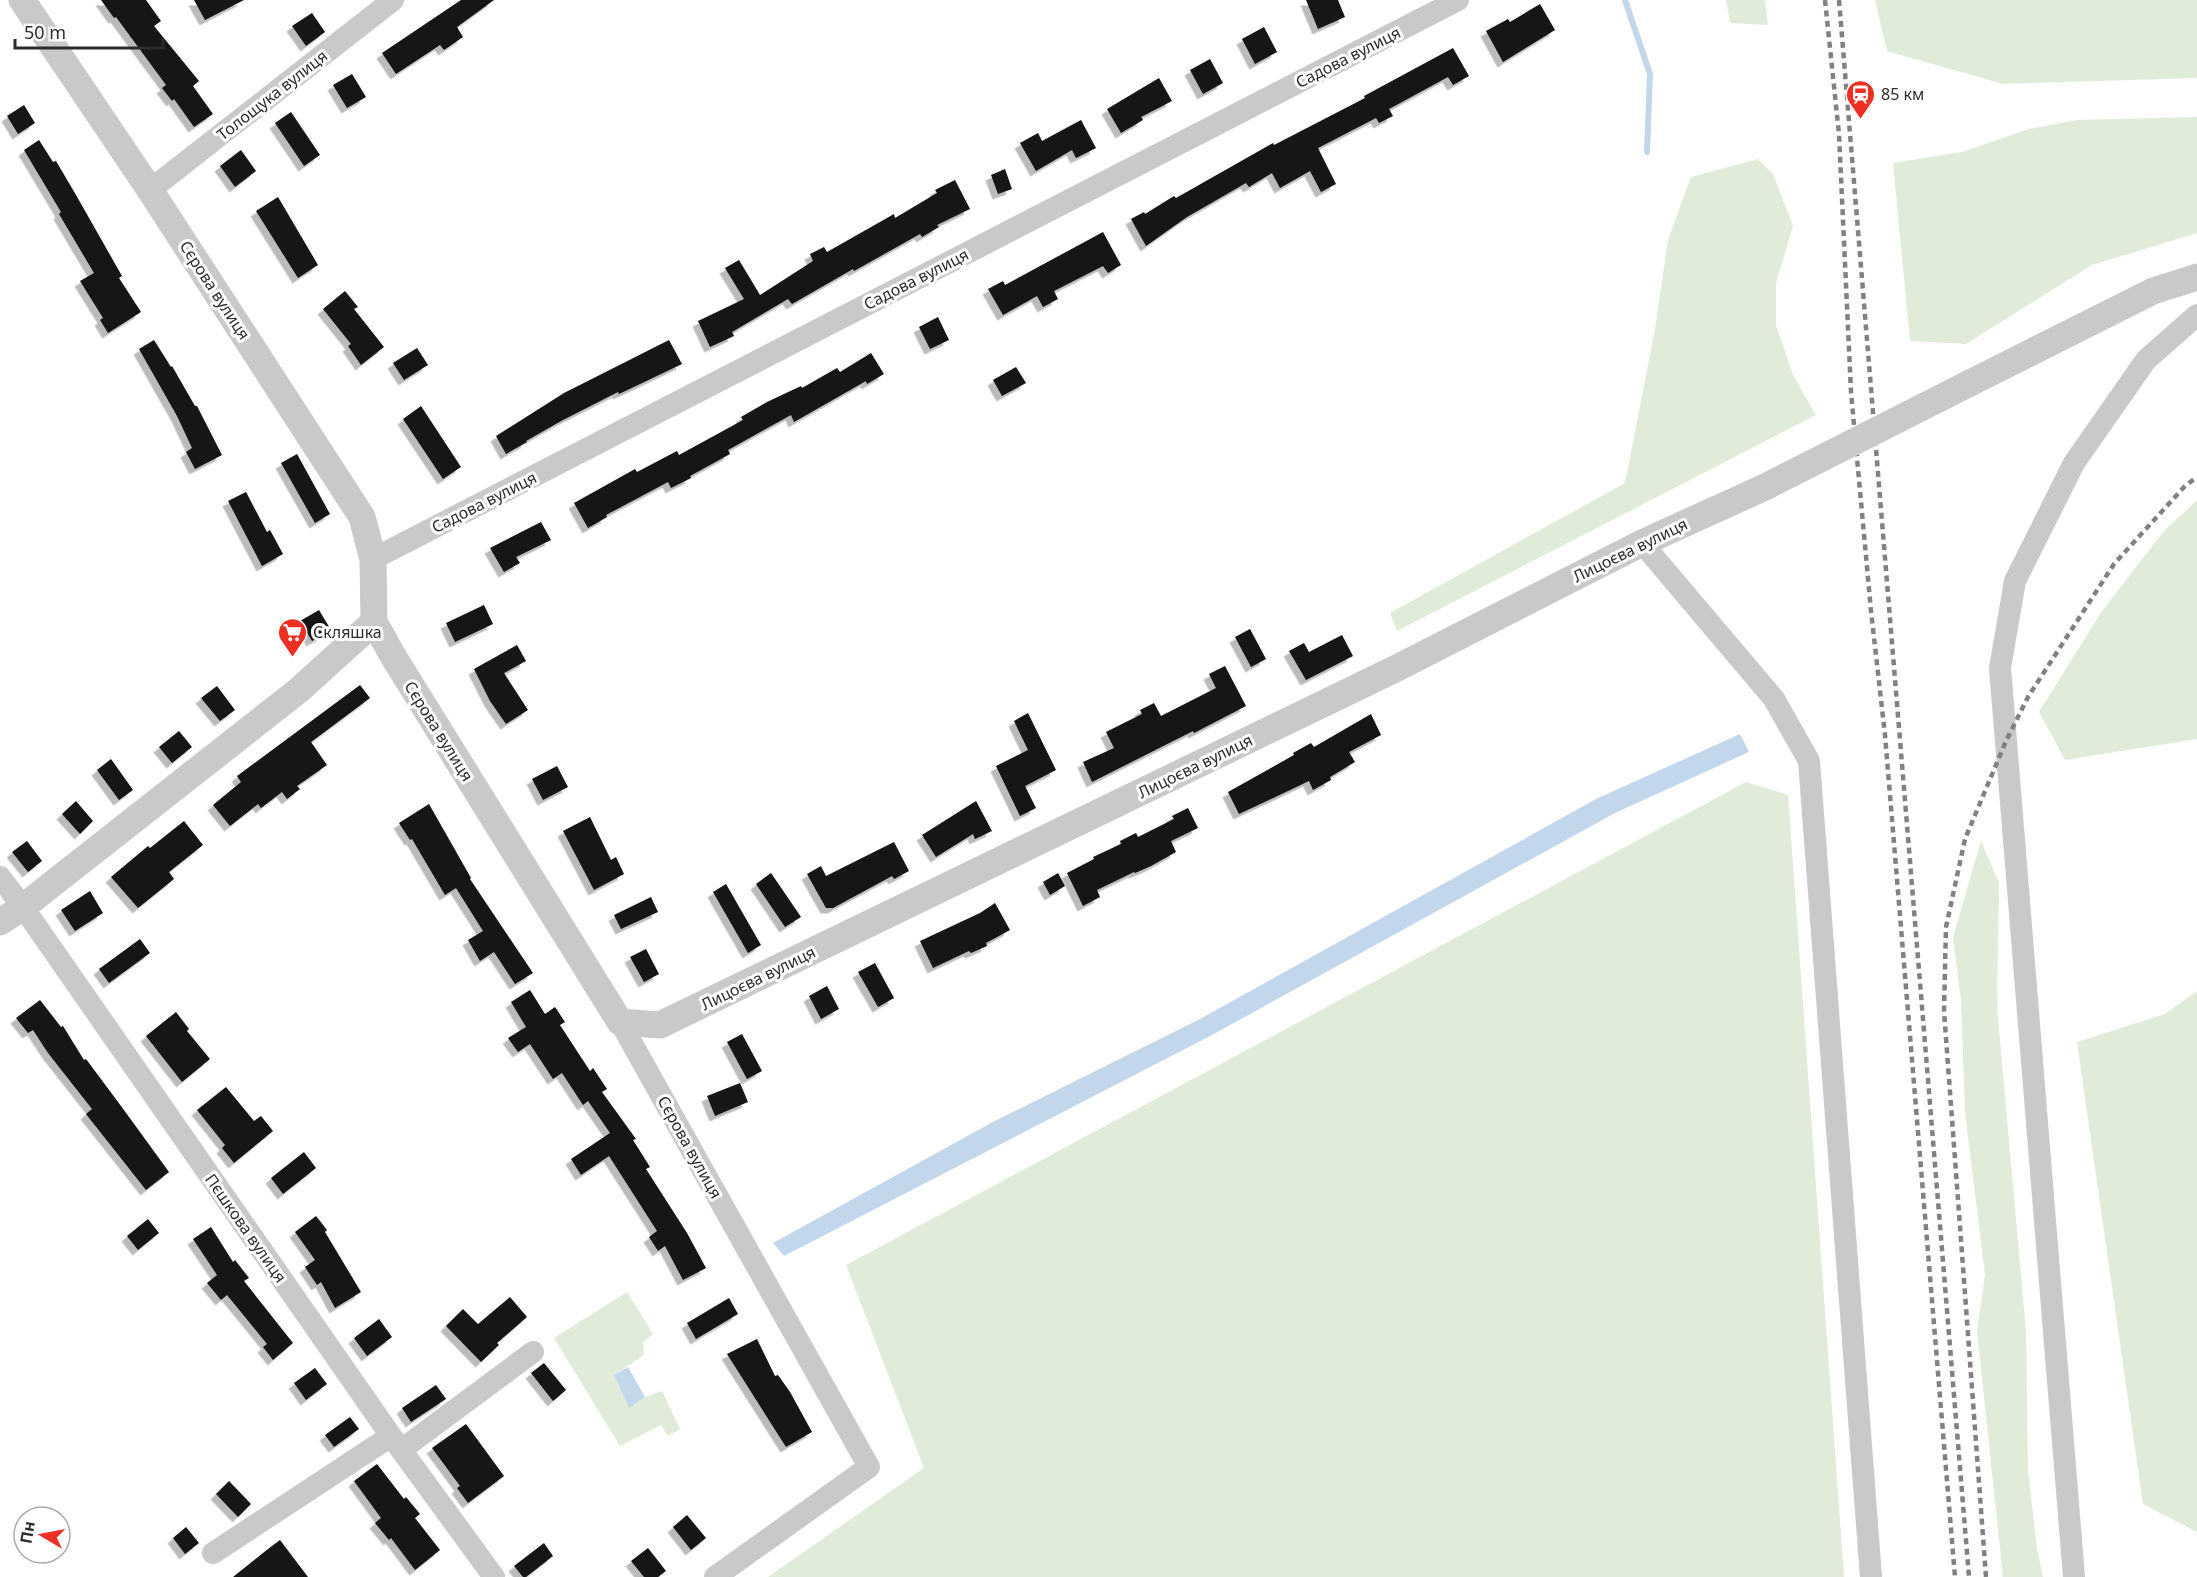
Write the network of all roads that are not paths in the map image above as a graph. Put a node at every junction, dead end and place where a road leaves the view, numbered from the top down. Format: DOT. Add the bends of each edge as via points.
graph roads {
  1 [pos="22,0"];
  2 [pos="393,0"];
  3 [pos="1458,0"];
  4 [pos="150,190"];
  5 [pos="2197,277"];
  6 [pos="2197,315"];
  7 [pos="1642,543"];
  8 [pos="373,559"];
  9 [pos="374,622"];
  10 [pos="0,877"];
  11 [pos="23,907"];
  12 [pos="0,922"];
  13 [pos="620,1022"];
  14 [pos="533,1352"];
  15 [pos="396,1443"];
  16 [pos="213,1553"];
  17 [pos="494,1577"];
  18 [pos="715,1577"];
  19 [pos="1871,1577"];
  20 [pos="2074,1577"];
  1 -- 4 [label="street, Сєрова вулиця"];
  2 -- 4 [label="street, Толощука вулиця"];
  3 -- 8 [label="street, Садова вулиця"];
  4 -- 8 [label="street, Сєрова вулиця" via="362,517"];
  5 -- 7 [label="street, Лицоєва вулиця, bridge" via="2153,291 1765,487"];
  6 -- 20 [label="street" via="2146,360 2074,463 2015,581 2000,668"];
  7 -- 13 [label="street, Лицоєва вулиця" via="1386,673 660,1025"];
  7 -- 19 [label="street" via="1774,699 1809,761"];
  8 -- 9 [label="street, Сєрова вулиця"];
  9 -- 11 [label="street" via="299,690"];
  9 -- 13 [label="street, Сєрова вулиця"];
  10 -- 11 [label="street, Пєшкова вулиця"];
  11 -- 12 [label="street"];
  11 -- 15 [label="street, Пєшкова вулиця"];
  13 -- 18 [label="street, Сєрова вулиця" via="869,1467"];
  14 -- 15 [label="street"];
  15 -- 16 [label="street"];
  15 -- 17 [label="street, Пєшкова вулиця"];
}
